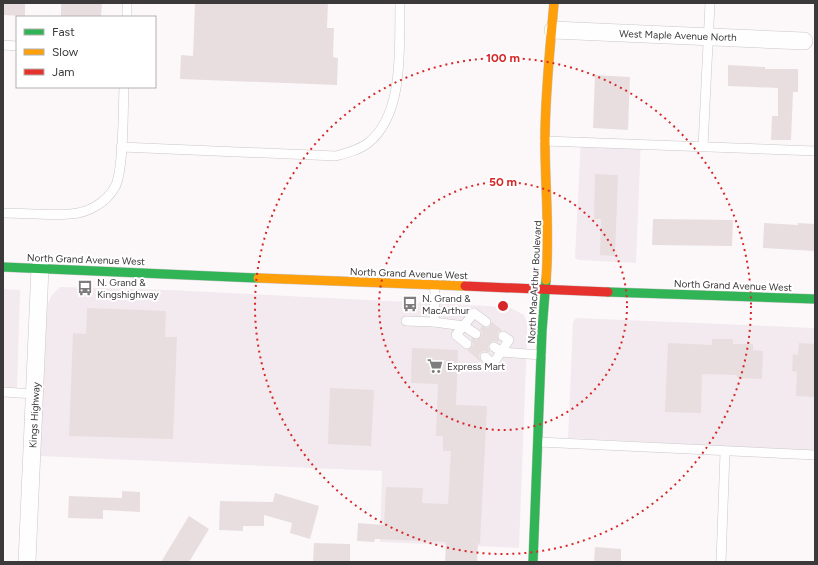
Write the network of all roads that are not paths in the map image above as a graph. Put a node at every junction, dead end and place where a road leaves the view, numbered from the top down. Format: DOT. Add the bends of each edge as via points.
graph roads {
  1 [pos="127,3"];
  2 [pos="400,3"];
  3 [pos="554,3"];
  4 [pos="710,3"];
  5 [pos="127,16"];
  6 [pos="553,30"];
  7 [pos="708,36"];
  8 [pos="804,41"];
  9 [pos="3,45"];
  10 [pos="16,46"];
  11 [pos="124,88"];
  12 [pos="545,141"];
  13 [pos="702,146"];
  14 [pos="121,147"];
  15 [pos="815,151"];
  16 [pos="3,212"];
  17 [pos="3,267"];
  18 [pos="40,268"];
  19 [pos="435,285"];
  20 [pos="545,289"];
  21 [pos="815,299"];
  22 [pos="406,321"];
  23 [pos="434,322"];
  24 [pos="486,322"];
  25 [pos="464,326"];
  26 [pos="476,334"];
  27 [pos="503,336"];
  28 [pos="467,344"];
  29 [pos="498,349"];
  30 [pos="541,356"];
  31 [pos="484,357"];
  32 [pos="3,392"];
  33 [pos="35,394"];
  34 [pos="538,442"];
  35 [pos="725,452"];
  36 [pos="815,455"];
  37 [pos="27,562"];
  38 [pos="533,562"];
  39 [pos="721,562"];
  1 -- 5 [label="lane"];
  2 -- 14 [label="lane" via="398,80 394,102 386,122 367,144 336,156"];
  3 -- 6 [label="main road, North MacArthur Boulevard"];
  4 -- 7 [label="lane"];
  6 -- 7 [label="street, West Maple Avenue North"];
  6 -- 12 [label="main road, North MacArthur Boulevard" via="546,95"];
  7 -- 8 [label="street, West Maple Avenue North"];
  7 -- 13 [label="lane"];
  9 -- 10 [label="lane"];
  11 -- 14 [label="lane"];
  12 -- 13 [label="lane"];
  12 -- 20 [label="main road, North MacArthur Boulevard" via="548,256"];
  13 -- 15 [label="lane"];
  14 -- 16 [label="lane" via="116,186 98,206 71,214"];
  17 -- 18 [label="main road, North Grand Avenue West"];
  18 -- 19 [label="main road, North Grand Avenue West"];
  18 -- 33 [label="street, Kings Highway"];
  19 -- 20 [label="main road, North Grand Avenue West"];
  19 -- 23 [label="lane"];
  20 -- 21 [label="main road, North Grand Avenue West"];
  20 -- 30 [label="main road, North MacArthur Boulevard"];
  22 -- 23 [label="lane"];
  23 -- 25 [label="lane"];
  24 -- 25 [label="lane" via="474,313"];
  25 -- 26 [label="lane"];
  25 -- 28 [label="lane" via="456,335"];
  27 -- 29 [label="lane" via="509,340"];
  29 -- 30 [label="lane"];
  29 -- 31 [label="lane" via="494,364"];
  30 -- 34 [label="main road, North MacArthur Boulevard"];
  32 -- 33 [label="lane"];
  33 -- 37 [label="street, Kings Highway"];
  34 -- 35 [label="lane"];
  34 -- 38 [label="main road, North MacArthur Boulevard"];
  35 -- 36 [label="lane"];
  35 -- 39 [label="lane"];
}
